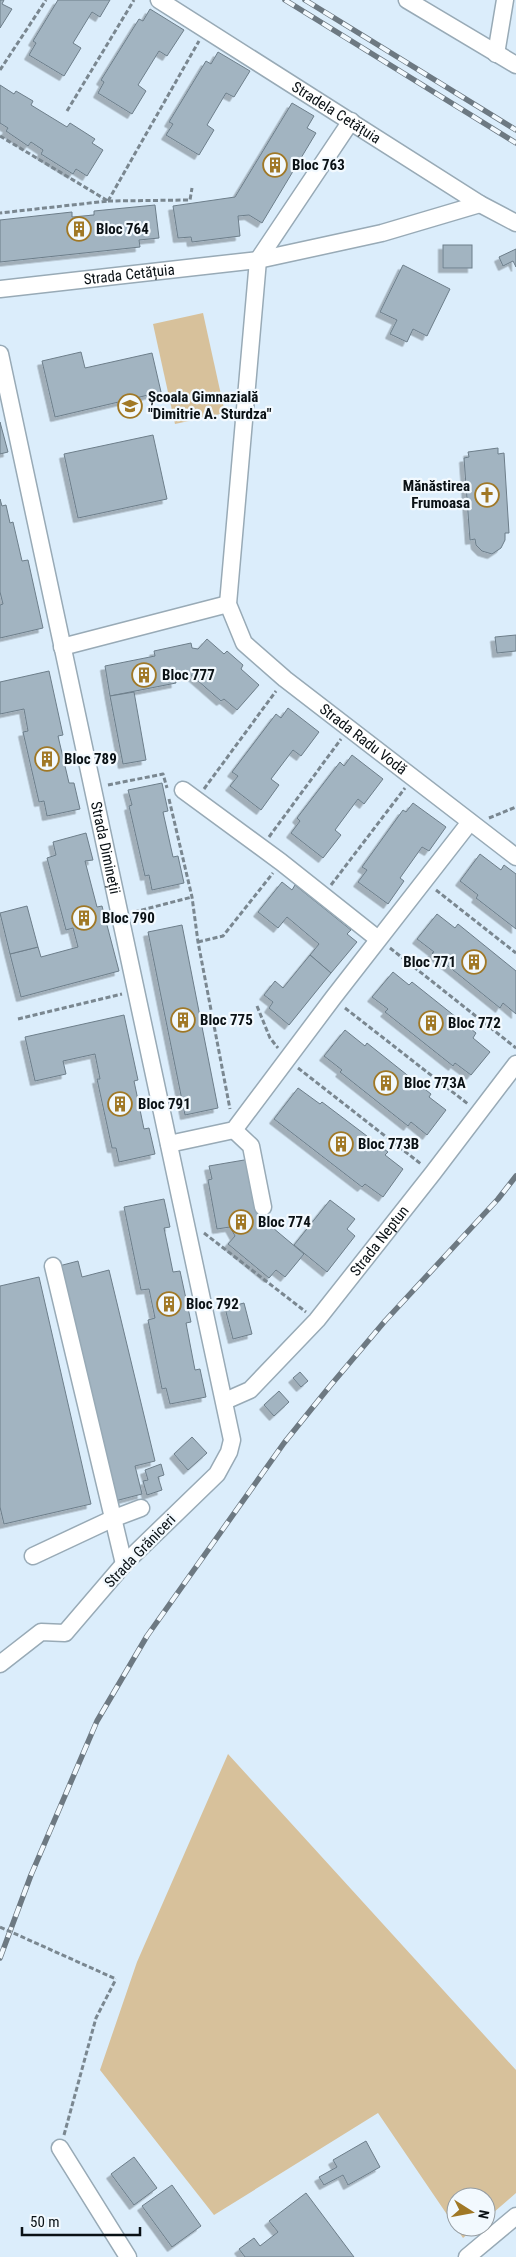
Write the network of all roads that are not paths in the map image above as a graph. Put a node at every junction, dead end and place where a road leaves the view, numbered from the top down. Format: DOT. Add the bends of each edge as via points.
graph roads {
  1 [pos="159,0"];
  2 [pos="407,0"];
  3 [pos="505,0"];
  4 [pos="496,54"];
  5 [pos="516,66"];
  6 [pos="351,121"];
  7 [pos="480,204"];
  8 [pos="516,223"];
  9 [pos="258,260"];
  10 [pos="0,289"];
  11 [pos="0,354"];
  12 [pos="228,604"];
  13 [pos="62,647"];
  14 [pos="190,794"];
  15 [pos="470,822"];
  16 [pos="516,857"];
  17 [pos="378,939"];
  18 [pos="516,1064"];
  19 [pos="234,1130"];
  20 [pos="169,1144"];
  21 [pos="263,1207"];
  22 [pos="53,1266"];
  23 [pos="225,1401"];
  24 [pos="141,1508"];
  25 [pos="112,1519"];
  26 [pos="33,1556"];
  27 [pos="124,1564"];
  28 [pos="0,1664"];
  29 [pos="60,2148"];
  30 [pos="516,2216"];
  31 [pos="128,2257"];
  32 [pos="467,2257"];
  1 -- 6 [label="street, Stradela Cetățuia"];
  2 -- 4 [label="street"];
  3 -- 4 [label="street"];
  4 -- 5 [label="street"];
  6 -- 7 [label="street, Stradela Cetățuia"];
  6 -- 9 [label="street"];
  7 -- 8 [label="street, Stradela Cetățuia"];
  7 -- 9 [label="street, Strada Cetățuia" via="382,233"];
  9 -- 10 [label="street, Strada Cetățuia"];
  9 -- 12 [label="street, Strada Radu Vodă"];
  11 -- 13 [label="street, Strada Dimineții"];
  12 -- 13 [label="street"];
  12 -- 15 [label="street, Strada Radu Vodă" via="244,643"];
  13 -- 20 [label="street, Strada Dimineții"];
  14 -- 17 [label="street"];
  15 -- 16 [label="street, Strada Radu Vodă"];
  15 -- 17 [label="street"];
  17 -- 19 [label="street"];
  18 -- 23 [label="street, Strada Neptun" via="317,1320 250,1390"];
  19 -- 20 [label="street"];
  19 -- 21 [label="street" via="251,1146"];
  20 -- 23 [label="street, Strada Dimineții"];
  22 -- 25 [label="street"];
  23 -- 27 [label="street, Strada Grăniceri" via="232,1440 217,1474"];
  24 -- 25 [label="street"];
  25 -- 26 [label="street"];
  25 -- 27 [label="street"];
  27 -- 28 [label="street, Strada Grăniceri" via="65,1632 41,1632"];
  29 -- 31 [label="street"];
  30 -- 32 [label="street"];
}
